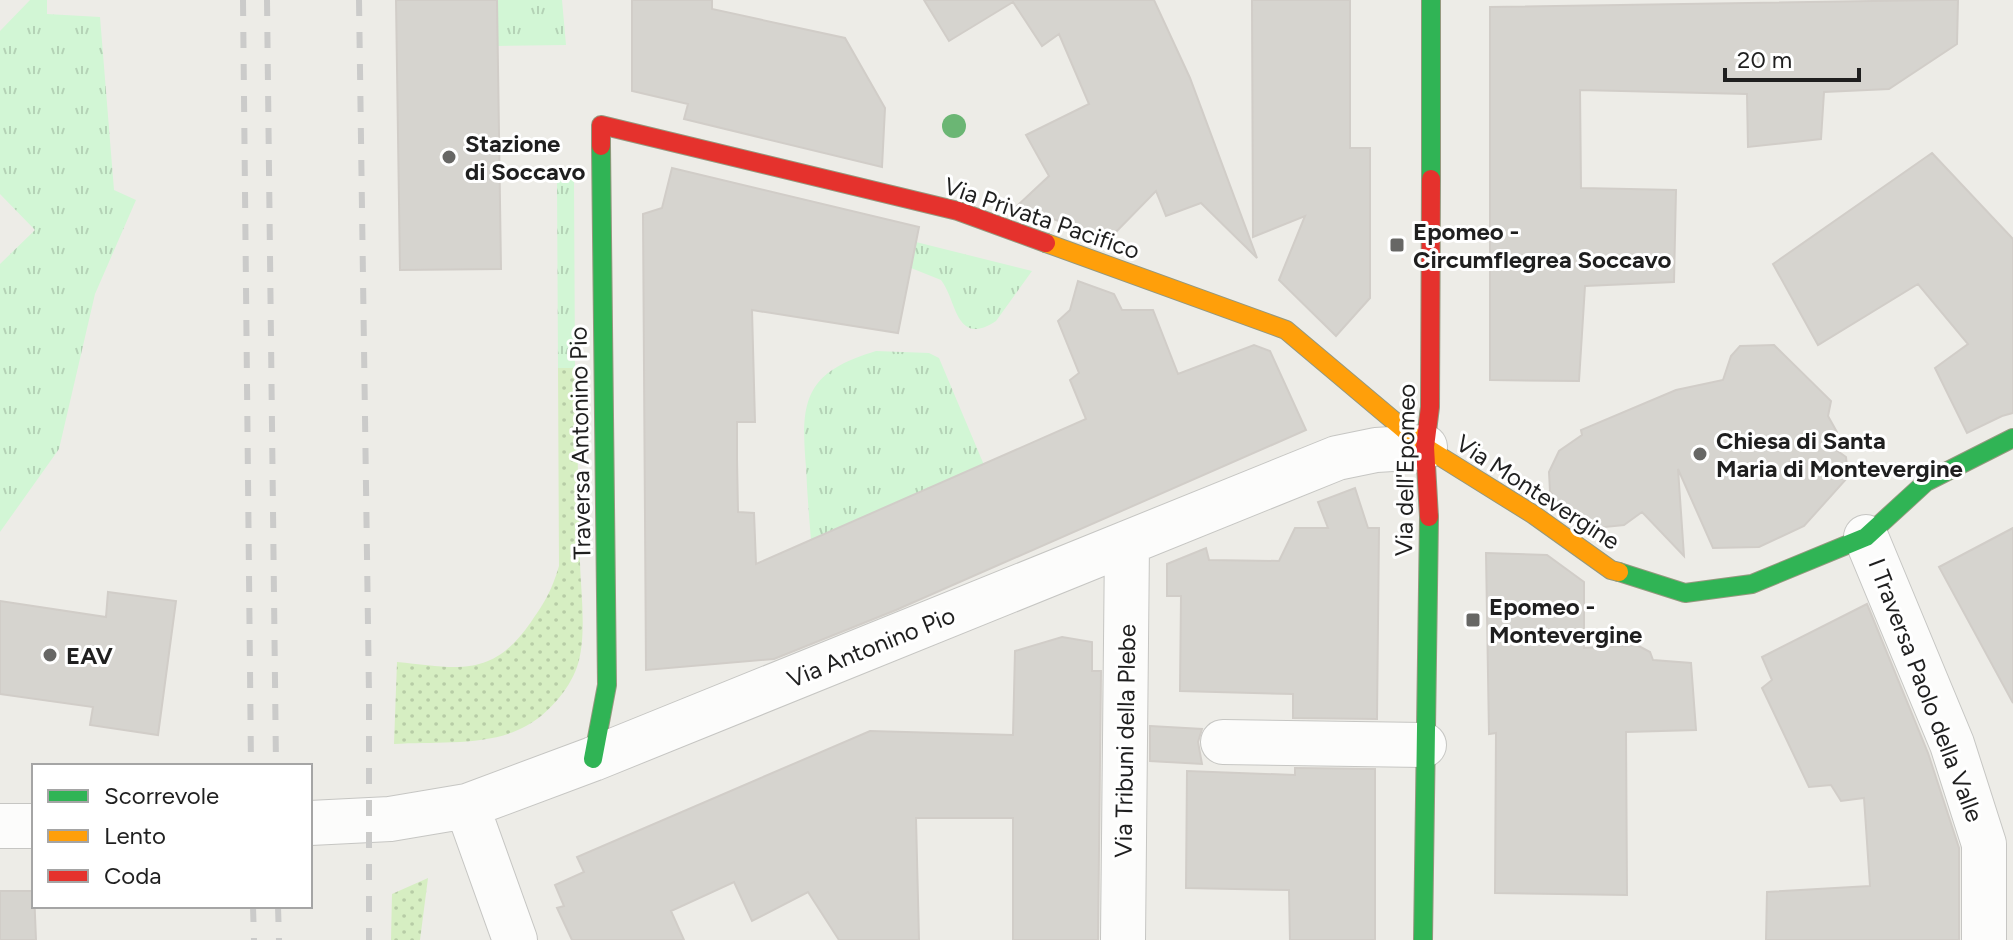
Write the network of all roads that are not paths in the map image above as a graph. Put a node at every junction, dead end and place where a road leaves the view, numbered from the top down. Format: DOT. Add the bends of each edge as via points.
graph roads {
  1 [pos="1431,0"];
  2 [pos="601,125"];
  3 [pos="2013,438"];
  4 [pos="1425,447"];
  5 [pos="1866,537"];
  6 [pos="1127,543"];
  7 [pos="1223,742"];
  8 [pos="1424,745"];
  9 [pos="593,759"];
  10 [pos="467,806"];
  11 [pos="312,823"];
  12 [pos="0,826"];
  13 [pos="32,826"];
  14 [pos="515,940"];
  15 [pos="1123,940"];
  16 [pos="1423,940"];
  17 [pos="1984,940"];
  1 -- 4 [label="street, Via dell'Epomeo" via="1430,407"];
  2 -- 4 [label="street, Via Privata Pacifico" via="958,211 1286,330"];
  2 -- 9 [label="street, Traversa Antonino Pio" via="607,685"];
  3 -- 5 [label="street, Via Montevergine" via="1926,482"];
  4 -- 5 [label="street, Via Montevergine" via="1611,570 1685,593 1752,584"];
  4 -- 6 [label="street, Via Antonino Pio" via="1337,458"];
  4 -- 8 [label="street, Via dell'Epomeo" via="1429,486"];
  5 -- 17 [label="street, I Traversa Paolo della Valle" via="1952,744 1984,844"];
  6 -- 9 [label="street, Via Antonino Pio"];
  6 -- 15 [label="street, Via Tribuni della Plebe"];
  7 -- 8 [label="street"];
  8 -- 16 [label="street, Via dell'Epomeo"];
  9 -- 10 [label="street, Via Antonino Pio"];
  10 -- 11 [label="street, Via Antonino Pio" via="390,819"];
  10 -- 14 [label="street"];
  12 -- 13 [label="street"];
}
